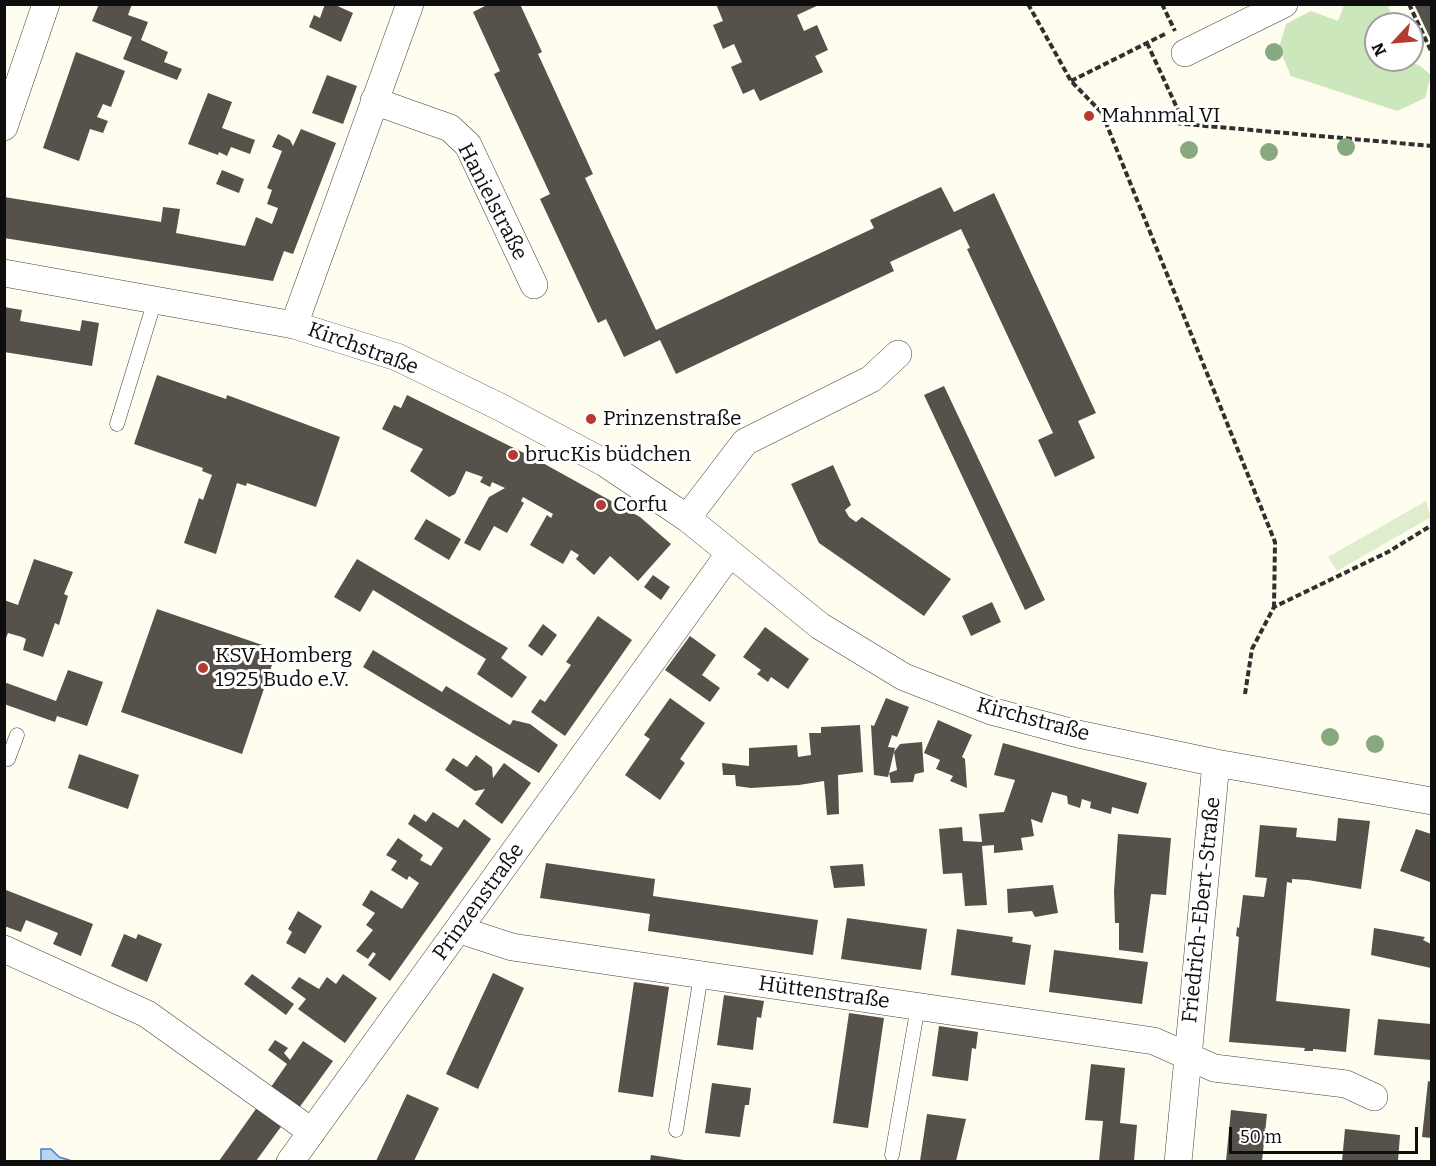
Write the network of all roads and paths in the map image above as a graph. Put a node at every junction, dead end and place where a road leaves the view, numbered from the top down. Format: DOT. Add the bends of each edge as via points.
graph roads {
  1 [pos="46,4"];
  2 [pos="410,4"];
  3 [pos="1028,4"];
  4 [pos="1284,4"];
  5 [pos="1409,4"];
  6 [pos="1180,41"];
  7 [pos="1147,43"];
  8 [pos="1431,53"];
  9 [pos="1071,81"];
  10 [pos="374,100"];
  11 [pos="1102,113"];
  12 [pos="1184,124"];
  13 [pos="4,127"];
  14 [pos="1431,146"];
  15 [pos="4,273"];
  16 [pos="534,285"];
  17 [pos="155,300"];
  18 [pos="294,325"];
  19 [pos="898,354"];
  20 [pos="117,424"];
  21 [pos="687,518"];
  22 [pos="1431,525"];
  23 [pos="730,553"];
  24 [pos="1274,607"];
  25 [pos="1245,694"];
  26 [pos="17,735"];
  27 [pos="4,758"];
  28 [pos="1216,763"];
  29 [pos="1431,801"];
  30 [pos="460,930"];
  31 [pos="4,949"];
  32 [pos="701,975"];
  33 [pos="918,1006"];
  34 [pos="1188,1057"];
  35 [pos="1374,1097"];
  36 [pos="676,1130"];
  37 [pos="312,1132"];
  38 [pos="892,1155"];
  39 [pos="290,1161"];
  40 [pos="1178,1161"];
  1 -- 13 [label="street"];
  2 -- 10 [label="street"];
  3 -- 9 [label="path"];
  4 -- 6 [label="street"];
  5 -- 8 [label="path"];
  6 -- 7 [label="path"];
  7 -- 9 [label="path"];
  7 -- 12 [label="path"];
  9 -- 11 [label="path"];
  10 -- 16 [label="street, Hanielstraße" via="450,128 468,145"];
  10 -- 18 [label="street"];
  11 -- 12 [label="path"];
  11 -- 24 [label="path" via="1275,542"];
  12 -- 14 [label="path"];
  15 -- 17 [label="street, Kirchstraße"];
  17 -- 18 [label="street, Kirchstraße"];
  17 -- 20 [label="lane"];
  18 -- 21 [label="street, Kirchstraße" via="397,357 500,407 605,464"];
  19 -- 21 [label="street" via="871,379 745,442"];
  21 -- 23 [label="street, Kirchstraße"];
  22 -- 24 [label="path" via="1388,552"];
  23 -- 28 [label="street, Kirchstraße" via="820,626 904,677 990,711"];
  23 -- 30 [label="street, Prinzenstraße"];
  24 -- 25 [label="path" via="1252,649"];
  26 -- 27 [label="lane" via="8,759"];
  28 -- 29 [label="street, Kirchstraße"];
  28 -- 34 [label="street, Friedrich-Ebert-Straße"];
  30 -- 32 [label="street, Hüttenstraße" via="512,947"];
  30 -- 37 [label="street, Prinzenstraße"];
  31 -- 37 [label="street" via="147,1014"];
  32 -- 33 [label="street, Hüttenstraße"];
  32 -- 36 [label="lane"];
  33 -- 34 [label="street, Hüttenstraße" via="1154,1041"];
  33 -- 38 [label="lane"];
  34 -- 35 [label="street" via="1214,1068 1346,1084"];
  34 -- 40 [label="street, Friedrich-Ebert-Straße"];
  37 -- 39 [label="street, Prinzenstraße"];
}
